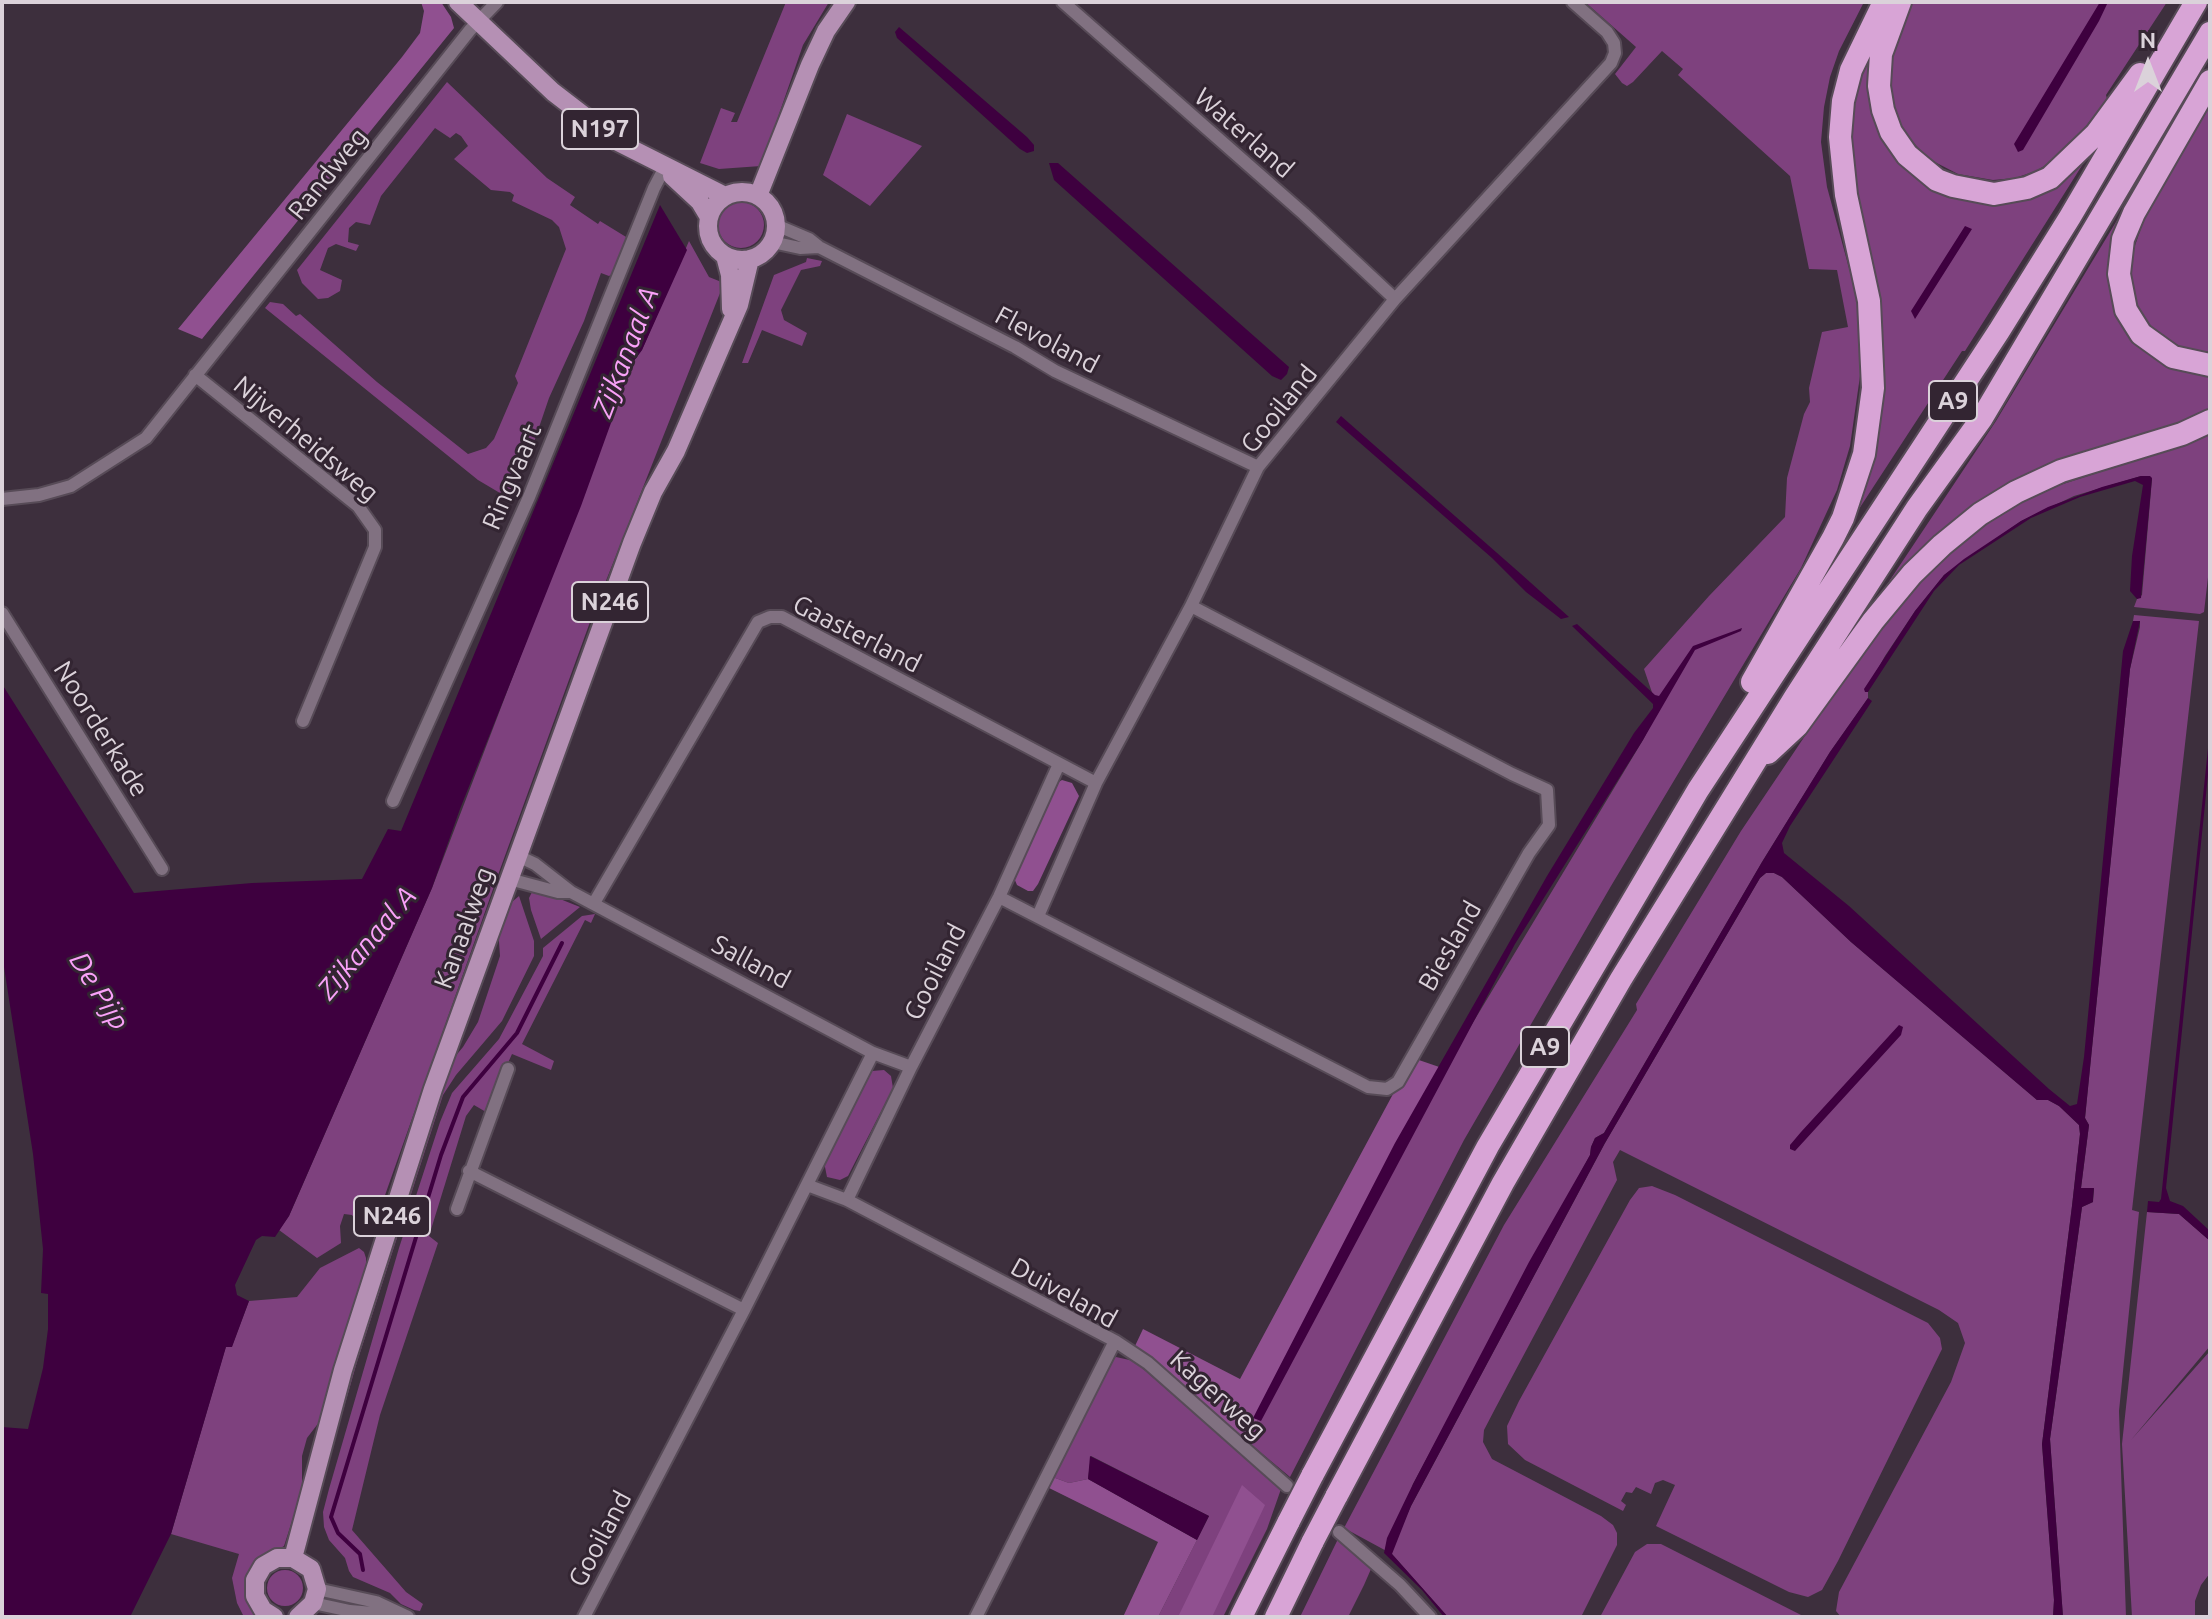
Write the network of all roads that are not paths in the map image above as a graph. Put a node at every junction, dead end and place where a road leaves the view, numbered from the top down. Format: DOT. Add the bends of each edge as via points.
graph roads {
  1 [pos="458,2"];
  2 [pos="497,2"];
  3 [pos="846,2"];
  4 [pos="1063,2"];
  5 [pos="1573,2"];
  6 [pos="1884,2"];
  7 [pos="1900,2"];
  8 [pos="2196,3"];
  9 [pos="477,22"];
  10 [pos="2210,33"];
  11 [pos="2210,81"];
  12 [pos="665,167"];
  13 [pos="725,196"];
  14 [pos="758,196"];
  15 [pos="709,217"];
  16 [pos="774,233"];
  17 [pos="725,256"];
  18 [pos="750,259"];
  19 [pos="1395,299"];
  20 [pos="727,332"];
  21 [pos="2210,365"];
  22 [pos="195,375"];
  23 [pos="2210,421"];
  24 [pos="1258,467"];
  25 [pos="2,499"];
  26 [pos="1191,606"];
  27 [pos="2,613"];
  28 [pos="303,721"];
  29 [pos="1059,764"];
  30 [pos="1746,773"];
  31 [pos="1096,783"];
  32 [pos="1698,790"];
  33 [pos="393,801"];
  34 [pos="518,856"];
  35 [pos="162,869"];
  36 [pos="509,879"];
  37 [pos="571,892"];
  38 [pos="999,897"];
  39 [pos="594,903"];
  40 [pos="1038,916"];
  41 [pos="873,1053"];
  42 [pos="911,1067"];
  43 [pos="508,1069"];
  44 [pos="469,1171"];
  45 [pos="807,1185"];
  46 [pos="847,1200"];
  47 [pos="457,1209"];
  48 [pos="744,1310"];
  49 [pos="1115,1341"];
  50 [pos="1287,1486"];
  51 [pos="1339,1532"];
  52 [pos="293,1558"];
  53 [pos="315,1596"];
  54 [pos="336,1613"];
  55 [pos="405,1616"];
  56 [pos="274,1617"];
  57 [pos="298,1617"];
  58 [pos="584,1617"];
  59 [pos="976,1617"];
  60 [pos="1241,1617"];
  61 [pos="1276,1617"];
  62 [pos="1430,1617"];
  1 -- 9 [label="main road, N197"];
  2 -- 9 [label="street, Randweg"];
  3 -- 14 [label="main road" via="810,65"];
  4 -- 19 [label="street, Waterland"];
  5 -- 19 [label="street, Gooiland" via="1614,43 1611,63"];
  6 -- 32 [label="highway, A9" via="1851,70 1840,137 1846,195 1869,301 1873,388 1864,454 1843,518 1725,724"];
  7 -- 8 [label="highway, A9" via="1879,70 1891,132 1907,155 1937,180 1994,194 2050,178 2083,148"];
  8 -- 32 [label="highway, A9" via="1999,331"];
  9 -- 12 [label="main road, N197" via="583,116"];
  9 -- 22 [label="street, Randweg"];
  10 -- 30 [label="highway, A9" via="1982,418 1917,508"];
  11 -- 21 [label="highway" via="2134,213 2123,239 2119,274 2126,310 2141,334 2173,357"];
  12 -- 13 [label="main road, N197"];
  12 -- 15 [label="main road, N197"];
  12 -- 33 [label="street, Ringvaart" via="529,497"];
  13 -- 14 [label="main road"];
  13 -- 15 [label="main road"];
  14 -- 16 [label="main road" via="771,208"];
  15 -- 17 [label="main road, N246" via="709,235"];
  16 -- 18 [label="main road" via="763,253"];
  16 -- 24 [label="street, Flevoland" via="800,248 819,247 1055,371"];
  17 -- 18 [label="main road"];
  17 -- 20 [label="main road, Kanaalweg / N246" via="732,288"];
  18 -- 20 [label="main road, Kanaalweg / N246"];
  19 -- 24 [label="street, Gooiland"];
  20 -- 34 [label="main road, Kanaalweg / N246" via="632,543"];
  22 -- 25 [label="street" via="146,438 109,462 71,486"];
  22 -- 28 [label="street, Nijverheidsweg" via="358,506 375,530 375,547"];
  23 -- 30 [label="highway, A9" via="2061,471 1980,514 1912,574 1797,726"];
  24 -- 26 [label="street, Gooiland"];
  26 -- 31 [label="street, Gooiland"];
  26 -- 40 [label="street, Biesland" via="1547,790 1549,825 1398,1082 1387,1089 1368,1087"];
  27 -- 35 [label="street, Noorderkade"];
  29 -- 31 [label="street, Gaasterland"];
  29 -- 38 [label="street, Gooiland"];
  29 -- 39 [label="street, Gaasterland" via="782,617 770,617 758,622"];
  30 -- 61 [label="highway, A9, bridge" via="1503,1183"];
  31 -- 40 [label="street, Gooiland"];
  32 -- 60 [label="highway, A9, bridge" via="1488,1146"];
  34 -- 36 [label="main road, Kanaalweg / N246"];
  34 -- 37 [label="street, Salland"];
  36 -- 37 [label="street, Salland"];
  36 -- 52 [label="main road, Kanaalweg / N246" via="433,1089 343,1370"];
  37 -- 39 [label="street, Salland"];
  38 -- 40 [label="street, Biesland"];
  38 -- 42 [label="street, Gooiland"];
  39 -- 41 [label="street, Salland"];
  41 -- 42 [label="street, Salland"];
  41 -- 45 [label="street, Gooiland"];
  42 -- 46 [label="street, Gooiland"];
  43 -- 44 [label="street"];
  44 -- 47 [label="street"];
  44 -- 48 [label="street"];
  45 -- 46 [label="street, Duiveland"];
  45 -- 48 [label="street, Gooiland"];
  46 -- 49 [label="street, Duiveland"];
  48 -- 58 [label="street, Gooiland"];
  49 -- 50 [label="street, Kagerweg" via="1148,1363"];
  49 -- 59 [label="street, Duiveland"];
  51 -- 62 [label="street"];
  52 -- 53 [label="main road" via="311,1569"];
  52 -- 56 [label="main road" via="277,1558 263,1566 255,1580 255,1596"];
  53 -- 54 [label="street"];
  53 -- 55 [label="street" via="376,1602"];
  53 -- 57 [label="main road"];
  54 -- 55 [label="street"];
}
